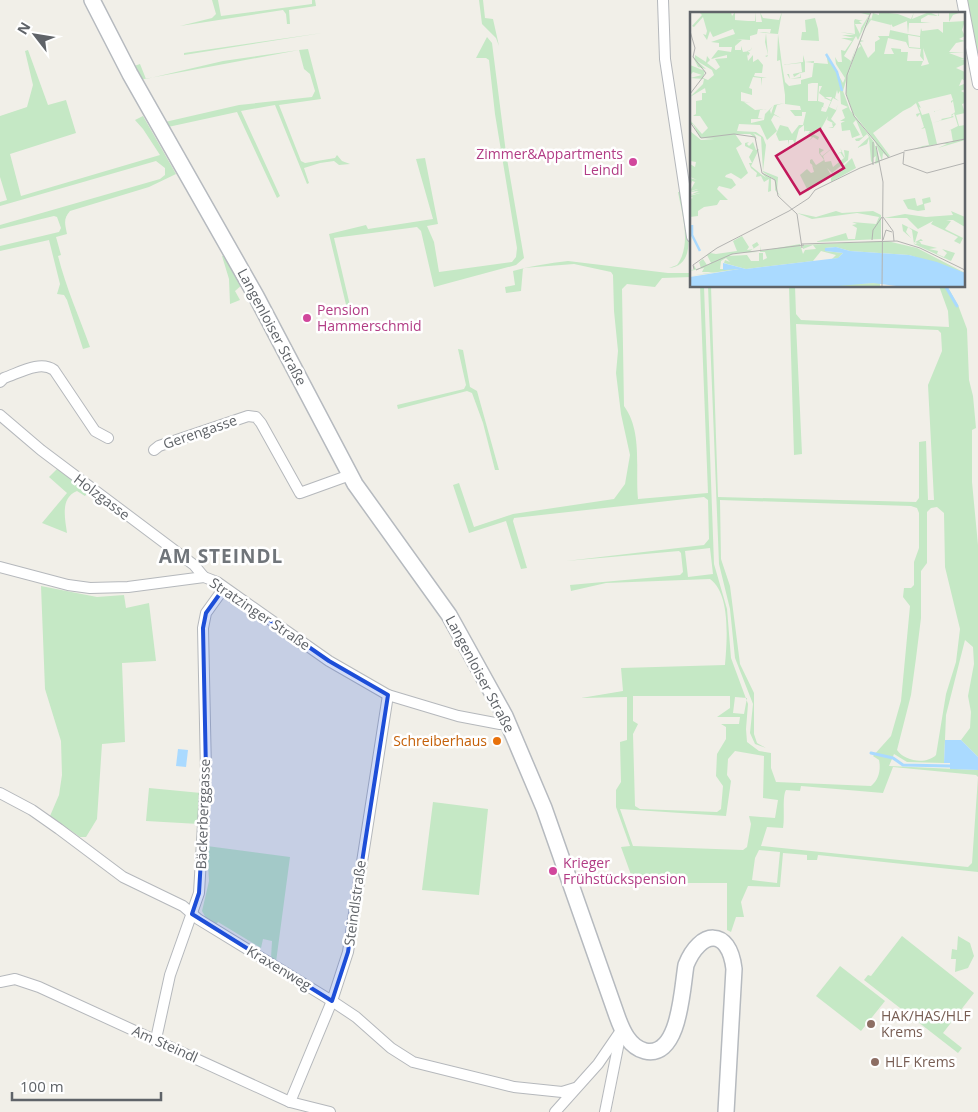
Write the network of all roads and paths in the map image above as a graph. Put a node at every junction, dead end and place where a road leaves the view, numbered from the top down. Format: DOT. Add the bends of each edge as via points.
graph roads {
  1 [pos="92,0"];
  2 [pos="663,0"];
  3 [pos="966,21"];
  4 [pos="978,84"];
  5 [pos="690,224"];
  6 [pos="0,382"];
  7 [pos="0,415"];
  8 [pos="108,438"];
  9 [pos="154,450"];
  10 [pos="350,475"];
  11 [pos="0,567"];
  12 [pos="204,577"];
  13 [pos="224,588"];
  14 [pos="388,695"];
  15 [pos="508,723"];
  16 [pos="0,793"];
  17 [pos="192,914"];
  18 [pos="0,982"];
  19 [pos="332,1001"];
  20 [pos="622,1029"];
  21 [pos="156,1039"];
  22 [pos="576,1088"];
  23 [pos="290,1102"];
  24 [pos="330,1112"];
  25 [pos="556,1112"];
  26 [pos="605,1112"];
  27 [pos="726,1112"];
  1 -- 10 [label="street, Langenloiser Straße" via="164,138 256,296"];
  2 -- 5 [label="street" via="665,59"];
  3 -- 4 [label="street"];
  6 -- 8 [label="street" via="41,365 48,366 54,370 95,431"];
  7 -- 12 [label="street, Holzgasse" via="40,450 194,565"];
  9 -- 10 [label="street, Gerengasse" via="248,416 261,423 300,493"];
  10 -- 15 [label="street, Langenloiser Straße" via="449,615"];
  11 -- 12 [label="street, Stratzinger Straße" via="90,588 128,587"];
  12 -- 13 [label="street, Stratzinger Straße"];
  13 -- 14 [label="street, Stratzinger Straße" via="329,660"];
  13 -- 17 [label="street, Bäckerberggasse" via="206,613 203,628 206,772 199,892"];
  14 -- 15 [label="street, Stratzinger Straße" via="458,716"];
  14 -- 19 [label="street, Steindlstraße" via="348,952"];
  15 -- 20 [label="street, Langenloiser Straße" via="544,808"];
  16 -- 17 [label="street, Kraxenweg" via="32,810 123,877 183,906"];
  17 -- 19 [label="street, Kraxenweg"];
  17 -- 21 [label="street, Bäckerberggasse" via="170,975"];
  18 -- 21 [label="street, Am Steindl" via="15,979 26,982"];
  19 -- 22 [label="street, Kraxenweg" via="413,1062 514,1087 562,1092"];
  19 -- 23 [label="street, Steindlstraße"];
  20 -- 22 [label="street" via="598,1064"];
  20 -- 26 [label="street"];
  20 -- 27 [label="street, Langenloiser Straße" via="635,1046 644,1050 654,1052 664,1047 672,1037 690,955 705,939 723,941 732,957 734,969"];
  21 -- 23 [label="street, Am Steindl"];
  22 -- 25 [label="street"];
  23 -- 24 [label="street, Am Steindl"];
}
